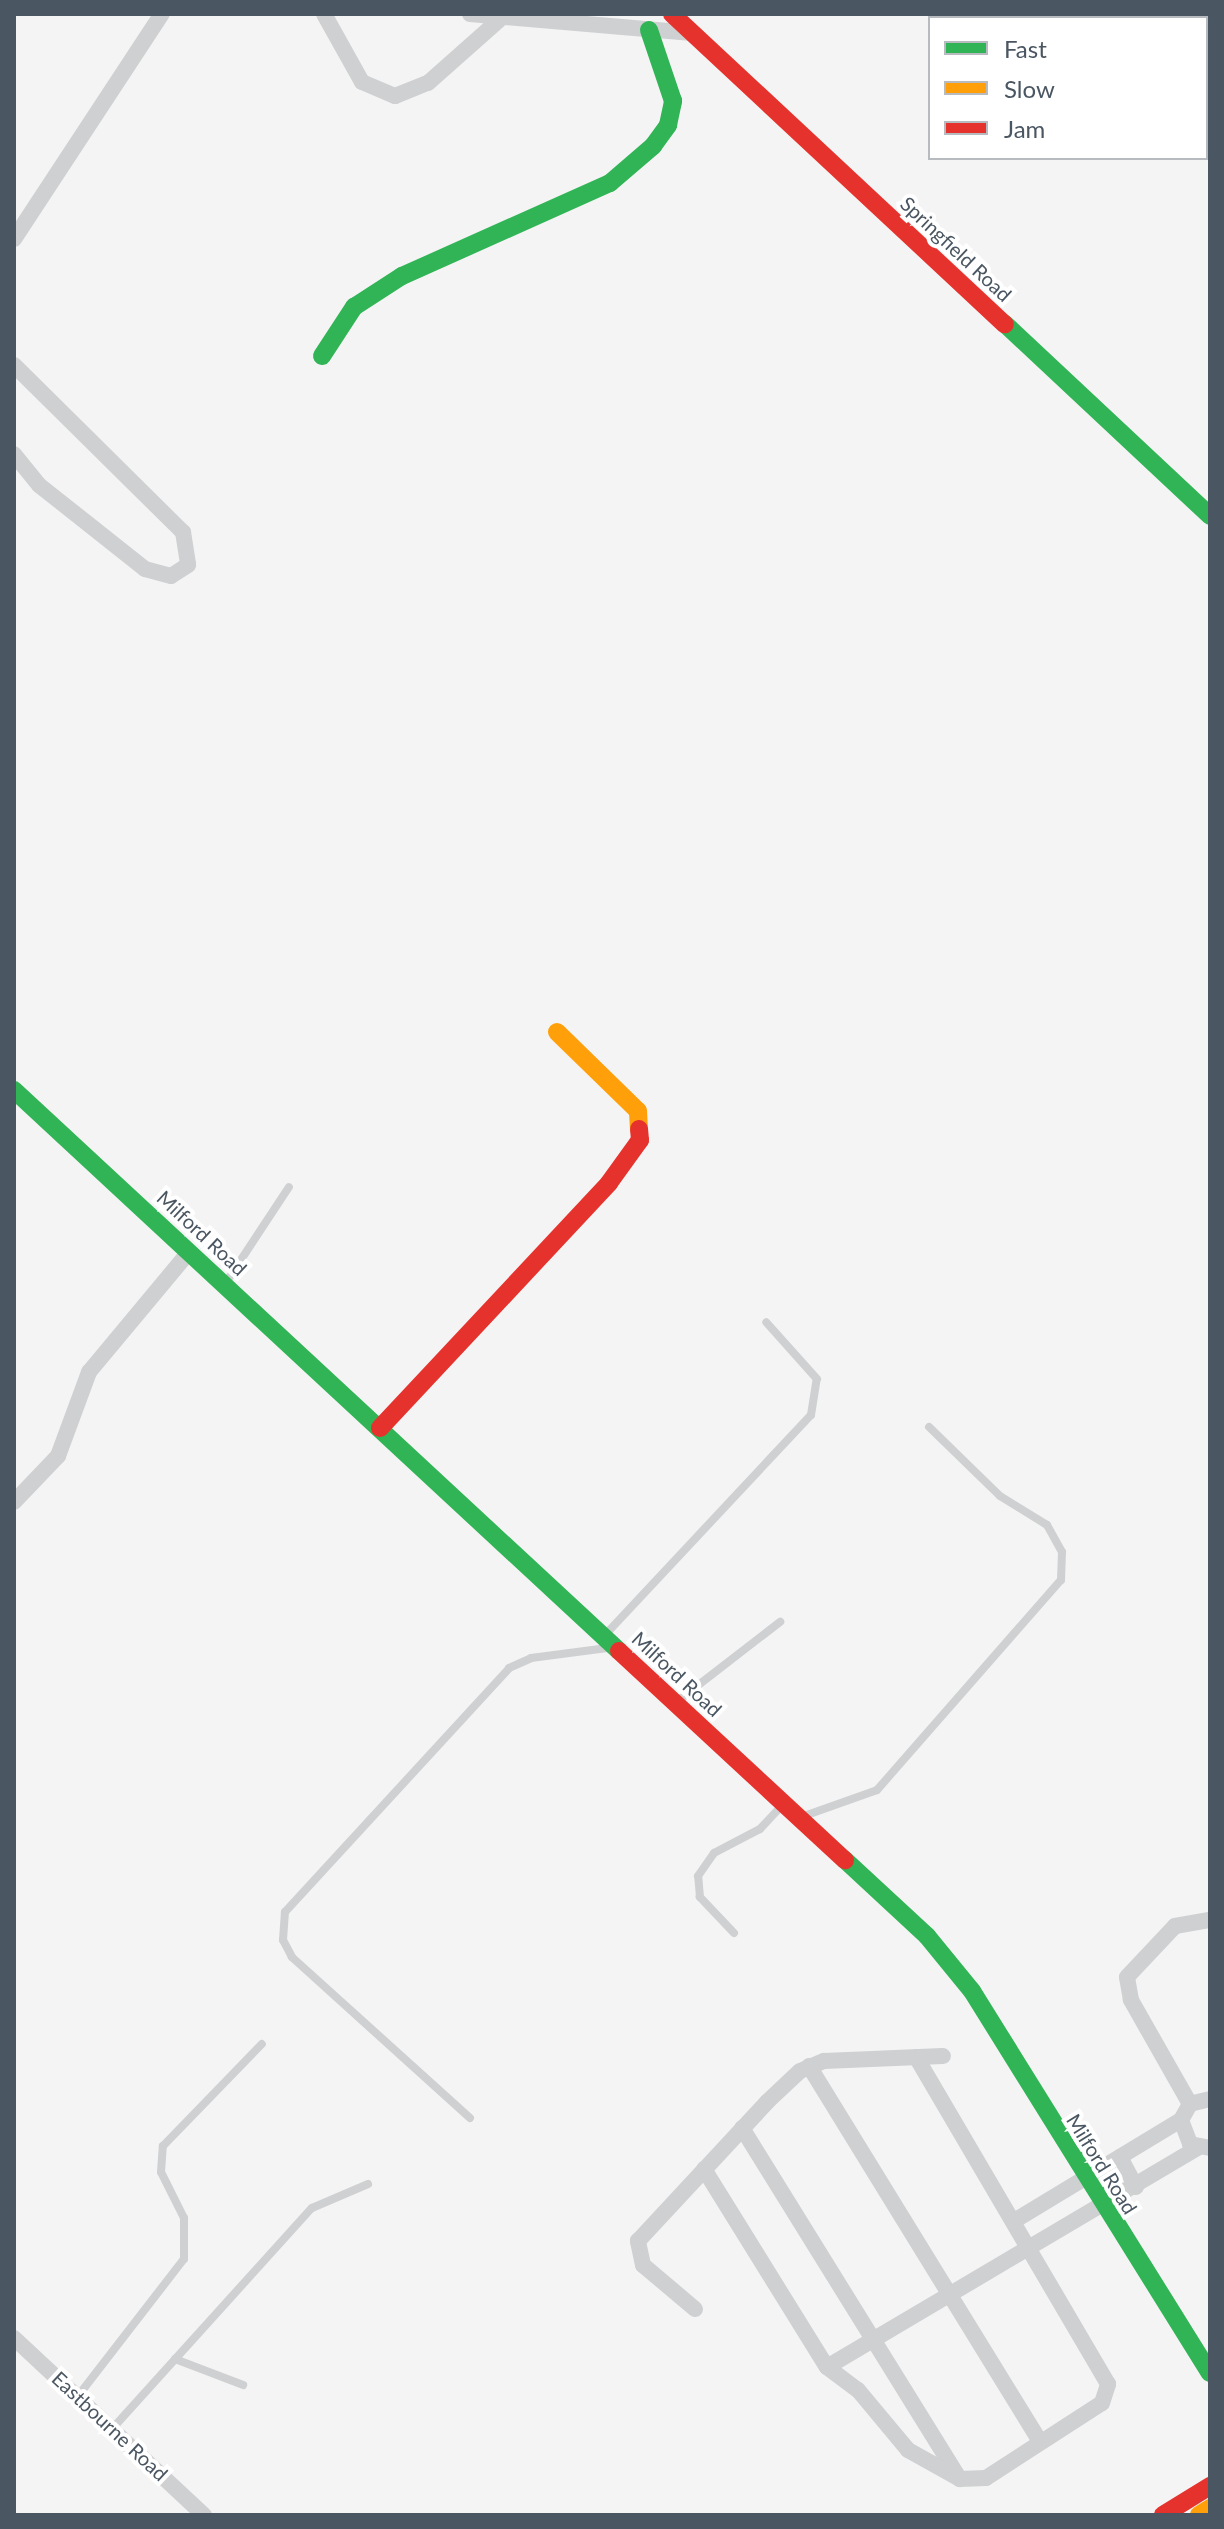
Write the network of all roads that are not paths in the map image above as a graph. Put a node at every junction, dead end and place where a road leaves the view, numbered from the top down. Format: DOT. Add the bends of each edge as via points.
graph roads {
  1 [pos="162,14"];
  2 [pos="324,14"];
  3 [pos="470,14"];
  4 [pos="672,14"];
  5 [pos="499,20"];
  6 [pos="649,30"];
  7 [pos="692,33"];
  8 [pos="14,239"];
  9 [pos="322,356"];
  10 [pos="14,365"];
  11 [pos="14,454"];
  12 [pos="1210,516"];
  13 [pos="557,1032"];
  14 [pos="14,1090"];
  15 [pos="289,1187"];
  16 [pos="189,1252"];
  17 [pos="225,1285"];
  18 [pos="766,1322"];
  19 [pos="929,1427"];
  20 [pos="380,1428"];
  21 [pos="14,1502"];
  22 [pos="780,1622"];
  23 [pos="610,1641"];
  24 [pos="676,1702"];
  25 [pos="783,1804"];
  26 [pos="797,1818"];
  27 [pos="1210,1920"];
  28 [pos="734,1933"];
  29 [pos="262,2044"];
  30 [pos="943,2056"];
  31 [pos="916,2057"];
  32 [pos="809,2066"];
  33 [pos="1210,2099"];
  34 [pos="1190,2104"];
  35 [pos="470,2118"];
  36 [pos="1181,2120"];
  37 [pos="742,2128"];
  38 [pos="1204,2148"];
  39 [pos="1120,2157"];
  40 [pos="704,2169"];
  41 [pos="1084,2179"];
  42 [pos="368,2184"];
  43 [pos="1136,2187"];
  44 [pos="1055,2196"];
  45 [pos="1103,2209"];
  46 [pos="1014,2221"];
  47 [pos="1071,2223"];
  48 [pos="1028,2245"];
  49 [pos="949,2290"];
  50 [pos="695,2309"];
  51 [pos="14,2338"];
  52 [pos="873,2338"];
  53 [pos="175,2359"];
  54 [pos="827,2367"];
  55 [pos="1210,2373"];
  56 [pos="243,2385"];
  57 [pos="78,2396"];
  58 [pos="112,2429"];
  59 [pos="1040,2441"];
  60 [pos="960,2479"];
  61 [pos="1210,2486"];
  62 [pos="1210,2508"];
  63 [pos="204,2515"];
  64 [pos="1163,2515"];
  65 [pos="1199,2515"];
  1 -- 8 [label="street"];
  2 -- 5 [label="street" via="362,82 395,96 428,83"];
  3 -- 5 [label="street"];
  4 -- 7 [label="street, Springfield Road"];
  5 -- 6 [label="street"];
  6 -- 7 [label="street"];
  6 -- 9 [label="street" via="673,101 668,125 653,146 610,183 402,276 354,307"];
  7 -- 12 [label="street, Springfield Road"];
  10 -- 11 [label="street" via="183,532 188,565 171,576 145,569 39,485"];
  13 -- 20 [label="street" via="638,1111 640,1140 609,1183"];
  14 -- 16 [label="street, Milford Road"];
  15 -- 17 [label="lane"];
  16 -- 17 [label="street, Milford Road"];
  16 -- 21 [label="street" via="98,1360 58,1456"];
  17 -- 20 [label="street, Milford Road"];
  18 -- 23 [label="lane" via="817,1379 811,1415"];
  19 -- 26 [label="lane" via="1000,1496 1047,1525 1062,1552 1061,1580 877,1790"];
  20 -- 23 [label="street, Milford Road"];
  22 -- 24 [label="lane"];
  23 -- 24 [label="street, Milford Road"];
  23 -- 35 [label="lane" via="509,1668 285,1912 282,1933 292,1957"];
  24 -- 25 [label="street, Milford Road"];
  25 -- 26 [label="street, Milford Road"];
  25 -- 28 [label="lane" via="760,1829 714,1853 698,1876 700,1897"];
  26 -- 41 [label="street, Milford Road" via="957,1970"];
  27 -- 34 [label="street" via="1175,1926 1127,1977 1131,2000"];
  29 -- 57 [label="lane" via="163,2146 161,2172 184,2218 184,2259"];
  30 -- 31 [label="street"];
  31 -- 32 [label="street"];
  31 -- 46 [label="street"];
  32 -- 37 [label="street"];
  32 -- 49 [label="street"];
  33 -- 34 [label="street"];
  34 -- 36 [label="street"];
  36 -- 38 [label="street" via="1184,2137"];
  36 -- 39 [label="street"];
  37 -- 40 [label="street"];
  37 -- 52 [label="street"];
  38 -- 43 [label="street"];
  39 -- 41 [label="street"];
  39 -- 43 [label="street"];
  40 -- 50 [label="street" via="637,2248 643,2265"];
  40 -- 54 [label="street"];
  41 -- 44 [label="street"];
  41 -- 45 [label="street, Milford Road"];
  42 -- 53 [label="lane" via="312,2208"];
  43 -- 45 [label="street"];
  44 -- 46 [label="street"];
  44 -- 47 [label="street"];
  45 -- 47 [label="street"];
  45 -- 55 [label="street, Milford Road"];
  46 -- 48 [label="street"];
  47 -- 48 [label="street"];
  48 -- 49 [label="street"];
  48 -- 59 [label="street" via="1108,2384 1102,2403"];
  49 -- 52 [label="street"];
  49 -- 59 [label="street"];
  51 -- 57 [label="street, Eastbourne Road"];
  52 -- 54 [label="street"];
  52 -- 60 [label="street"];
  53 -- 56 [label="lane"];
  53 -- 58 [label="lane"];
  54 -- 60 [label="street" via="858,2390 898,2443"];
  57 -- 58 [label="street, Eastbourne Road"];
  58 -- 63 [label="street, Eastbourne Road"];
  59 -- 60 [label="street" via="986,2478"];
  61 -- 64 [label="street"];
  62 -- 65 [label="street"];
}
